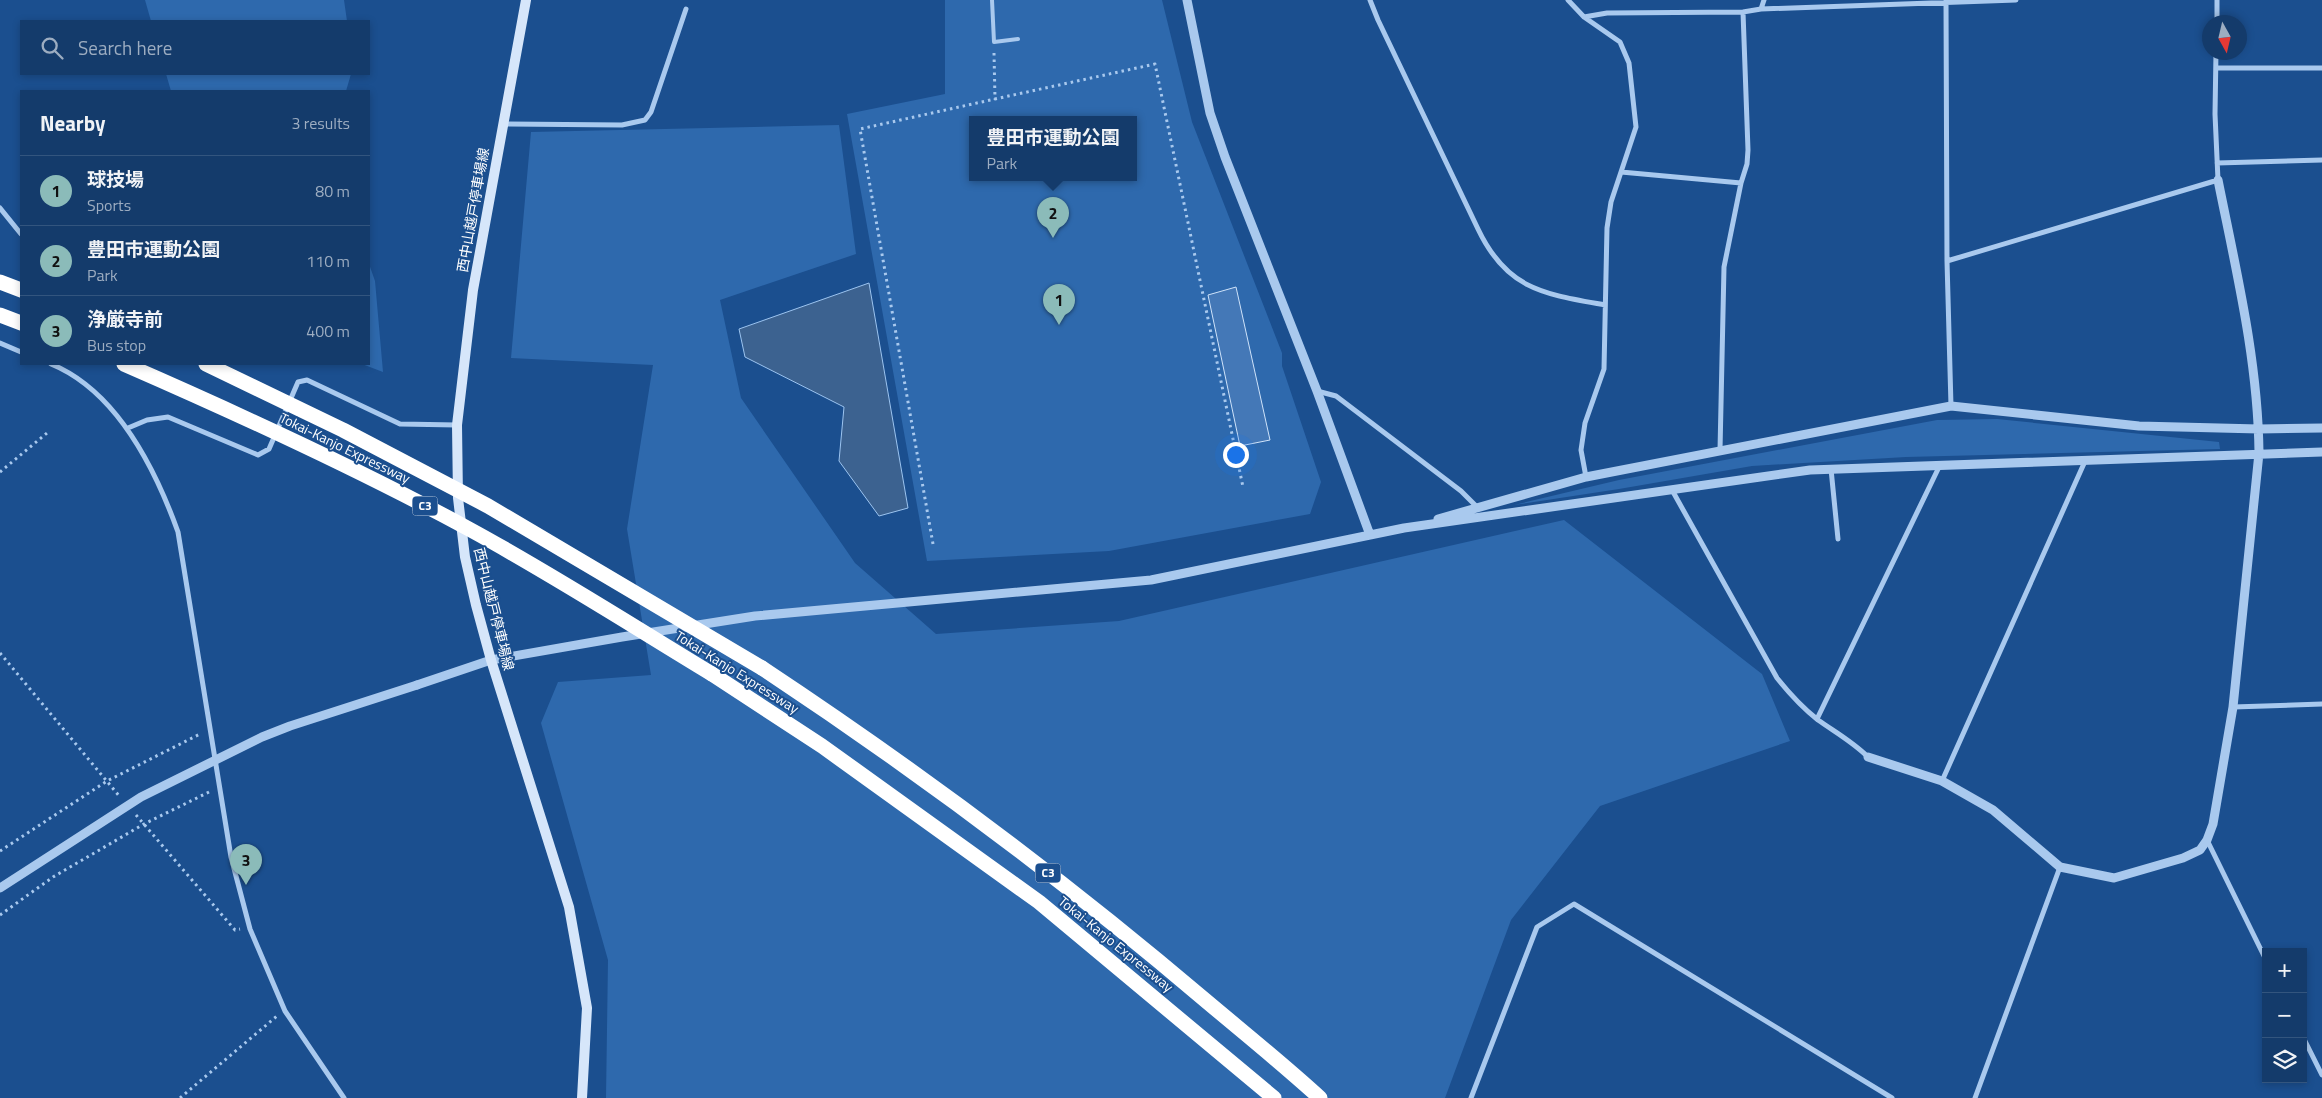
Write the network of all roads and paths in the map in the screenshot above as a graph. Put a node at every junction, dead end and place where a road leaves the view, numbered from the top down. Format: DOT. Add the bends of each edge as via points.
graph roads {
  1 [pos="526,0"];
  2 [pos="992,0"];
  3 [pos="1187,0"];
  4 [pos="1370,0"];
  5 [pos="1568,0"];
  6 [pos="1764,0"];
  7 [pos="2016,0"];
  8 [pos="2217,0"];
  9 [pos="1946,1"];
  10 [pos="686,9"];
  11 [pos="1761,9"];
  12 [pos="1743,12"];
  13 [pos="2217,15"];
  14 [pos="1584,17"];
  15 [pos="1018,39"];
  16 [pos="994,42"];
  17 [pos="2216,60"];
  18 [pos="2216,68"];
  19 [pos="2322,68"];
  20 [pos="995,100"];
  21 [pos="502,124"];
  22 [pos="2322,160"];
  23 [pos="2217,163"];
  24 [pos="1621,172"];
  25 [pos="2218,180"];
  26 [pos="1741,183"];
  27 [pos="0,208"];
  28 [pos="20,233"];
  29 [pos="1947,261"];
  30 [pos="0,282"];
  31 [pos="20,290"];
  32 [pos="1605,305"];
  33 [pos="0,315"];
  34 [pos="20,323"];
  35 [pos="0,343"];
  36 [pos="20,352"];
  37 [pos="126,365"];
  38 [pos="208,365"];
  39 [pos="63,366"];
  40 [pos="1317,391"];
  41 [pos="1951,406"];
  42 [pos="457,425"];
  43 [pos="128,428"];
  44 [pos="2322,428"];
  45 [pos="2259,429"];
  46 [pos="47,433"];
  47 [pos="1720,450"];
  48 [pos="2322,452"];
  49 [pos="2259,453"];
  50 [pos="2087,459"];
  51 [pos="1940,464"];
  52 [pos="1830,469"];
  53 [pos="0,472"];
  54 [pos="1586,477"];
  55 [pos="1243,487"];
  56 [pos="1672,490"];
  57 [pos="1478,508"];
  58 [pos="1404,528"];
  59 [pos="1370,535"];
  60 [pos="1838,539"];
  61 [pos="932,544"];
  62 [pos="0,653"];
  63 [pos="491,660"];
  64 [pos="2322,704"];
  65 [pos="2233,707"];
  66 [pos="1817,719"];
  67 [pos="209,729"];
  68 [pos="1868,757"];
  69 [pos="107,781"];
  70 [pos="1942,781"];
  71 [pos="219,787"];
  72 [pos="125,803"];
  73 [pos="132,810"];
  74 [pos="144,824"];
  75 [pos="2207,840"];
  76 [pos="0,851"];
  77 [pos="2060,867"];
  78 [pos="0,888"];
  79 [pos="0,915"];
  80 [pos="250,929"];
  81 [pos="2262,952"];
  82 [pos="284,1010"];
  83 [pos="2304,1038"];
  84 [pos="2322,1075"];
  85 [pos="180,1098"];
  86 [pos="344,1098"];
  87 [pos="582,1098"];
  88 [pos="1274,1098"];
  89 [pos="1320,1098"];
  90 [pos="1472,1098"];
  91 [pos="1892,1098"];
  92 [pos="1975,1098"];
  1 -- 21 [label="main road, 西中山越戸停車場線"];
  2 -- 16 [label="lane"];
  3 -- 40 [label="street" via="1210,114"];
  4 -- 32 [label="street" via="1493,257 1535,290"];
  5 -- 14 [label="street"];
  6 -- 11 [label="street"];
  7 -- 9 [label="street"];
  8 -- 13 [label="street"];
  9 -- 11 [label="street"];
  9 -- 29 [label="street"];
  10 -- 21 [label="street" via="651,112 645,120 622,125"];
  11 -- 12 [label="street"];
  12 -- 14 [label="street"];
  12 -- 26 [label="street" via="1748,150"];
  14 -- 24 [label="street" via="1620,42 1629,63 1636,127"];
  15 -- 16 [label="lane"];
  16 -- 20 [label="path"];
  17 -- 18 [label="street"];
  18 -- 19 [label="street"];
  18 -- 23 [label="street"];
  20 -- 55 [label="path" via="1155,64"];
  20 -- 61 [label="path" via="860,129"];
  21 -- 42 [label="main road, 西中山越戸停車場線" via="473,290"];
  22 -- 23 [label="street"];
  23 -- 25 [label="street"];
  24 -- 26 [label="street"];
  24 -- 32 [label="street" via="1607,228"];
  25 -- 29 [label="street"];
  25 -- 45 [label="street" via="2250,342"];
  26 -- 47 [label="street" via="1724,279"];
  27 -- 28 [label="street"];
  29 -- 41 [label="street"];
  30 -- 31 [label="highway"];
  32 -- 54 [label="street" via="1604,370 1585,423 1581,450"];
  33 -- 34 [label="highway"];
  35 -- 36 [label="street"];
  37 -- 88 [label="highway, Tokai-Kanjo Expressway / C3, bridge" via="321,453 469,529 712,674 822,746 1039,902"];
  38 -- 89 [label="highway, Tokai-Kanjo Expressway / C3, bridge" via="343,430 488,506 762,668 957,803 1121,928"];
  39 -- 43 [label="street"];
  40 -- 57 [label="street" via="1336,396 1461,491"];
  40 -- 59 [label="street"];
  41 -- 45 [label="street" via="2139,426"];
  41 -- 47 [label="street"];
  42 -- 43 [label="street" via="400,424 307,380 298,382 269,449 258,455 168,417 147,420"];
  42 -- 63 [label="main road, 西中山越戸停車場線" via="458,498 465,556"];
  43 -- 67 [label="street" via="164,493 178,532"];
  44 -- 45 [label="street"];
  45 -- 49 [label="street"];
  46 -- 53 [label="path"];
  47 -- 54 [label="street"];
  48 -- 49 [label="street"];
  49 -- 50 [label="street"];
  49 -- 65 [label="street"];
  50 -- 51 [label="street"];
  50 -- 70 [label="street"];
  51 -- 52 [label="street"];
  51 -- 66 [label="street"];
  52 -- 56 [label="street"];
  52 -- 60 [label="street"];
  54 -- 57 [label="street"];
  56 -- 58 [label="street"];
  56 -- 66 [label="street" via="1776,678"];
  57 -- 58 [label="street"];
  58 -- 59 [label="street"];
  59 -- 63 [label="street" via="1151,580 755,616"];
  62 -- 69 [label="path"];
  63 -- 78 [label="street, bridge" via="290,726 245,746 141,797"];
  63 -- 87 [label="main road, 西中山越戸停車場線" via="569,907 587,1008"];
  64 -- 65 [label="street"];
  65 -- 75 [label="street" via="2214,824"];
  66 -- 68 [label="street" via="1857,745"];
  67 -- 69 [label="path"];
  67 -- 71 [label="street"];
  68 -- 70 [label="street"];
  69 -- 72 [label="path"];
  69 -- 76 [label="path"];
  70 -- 77 [label="street" via="1993,810"];
  71 -- 74 [label="path"];
  71 -- 80 [label="street" via="235,875"];
  73 -- 74 [label="path"];
  74 -- 79 [label="path" via="53,877"];
  74 -- 80 [label="path" via="235,930"];
  75 -- 77 [label="street" via="2200,850 2183,858 2114,878"];
  75 -- 81 [label="street"];
  77 -- 92 [label="street"];
  80 -- 82 [label="street"];
  82 -- 85 [label="path"];
  82 -- 86 [label="street"];
  83 -- 84 [label="street"];
  90 -- 91 [label="street" via="1537,927 1574,904"];
}
